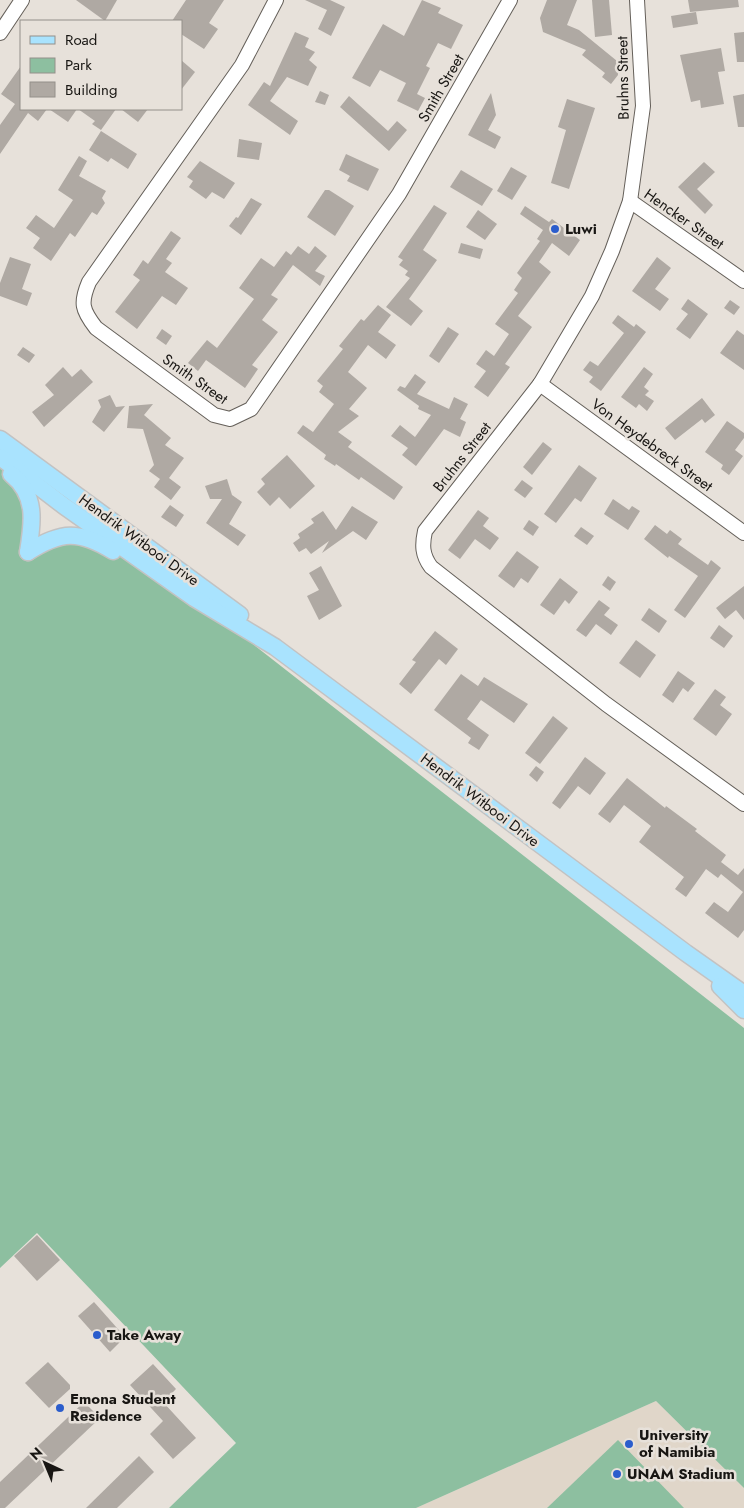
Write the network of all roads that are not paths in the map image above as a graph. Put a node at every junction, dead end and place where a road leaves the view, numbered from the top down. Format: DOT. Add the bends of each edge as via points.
graph roads {
  1 [pos="22,0"];
  2 [pos="276,0"];
  3 [pos="510,0"];
  4 [pos="636,0"];
  5 [pos="0,33"];
  6 [pos="630,201"];
  7 [pos="744,281"];
  8 [pos="540,384"];
  9 [pos="0,438"];
  10 [pos="0,457"];
  11 [pos="0,465"];
  12 [pos="744,533"];
  13 [pos="194,598"];
  14 [pos="275,646"];
  15 [pos="744,804"];
  16 [pos="686,954"];
  17 [pos="744,994"];
  18 [pos="744,1010"];
  1 -- 5 [label="street"];
  2 -- 3 [label="street, Smith Street" via="242,64 89,282 82,298 84,311 96,328 214,415 230,419 252,409 399,194"];
  4 -- 6 [label="street, Bruhns Street" via="643,106"];
  6 -- 7 [label="street, Hencker Street"];
  6 -- 8 [label="street, Bruhns Street" via="592,296"];
  8 -- 12 [label="street, Von Heydebreck Street"];
  8 -- 15 [label="street, Bruhns Street" via="425,531 424,558 431,567 606,704"];
  9 -- 14 [label="main road, Hendrik Witbooi Drive" via="209,591"];
  10 -- 13 [label="main road, Hendrik Witbooi Drive"];
  11 -- 13 [label="main road" via="19,480 30,501 33,519 28,552 74,534 102,544"];
  13 -- 14 [label="main road, Hendrik Witbooi Drive"];
  14 -- 16 [label="main road, Hendrik Witbooi Drive"];
  16 -- 17 [label="main road, Hendrik Witbooi Drive"];
  16 -- 18 [label="main road, Hendrik Witbooi Drive"];
}
